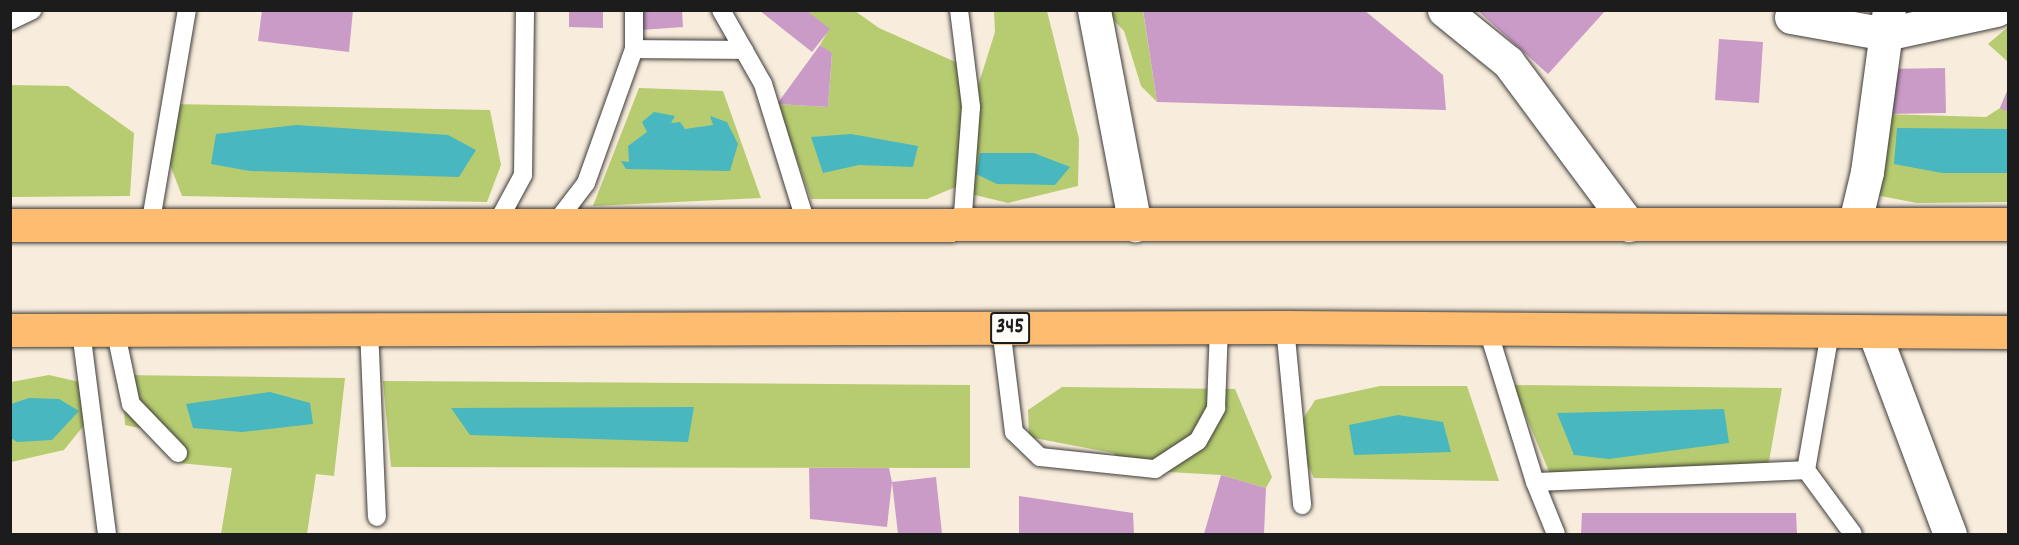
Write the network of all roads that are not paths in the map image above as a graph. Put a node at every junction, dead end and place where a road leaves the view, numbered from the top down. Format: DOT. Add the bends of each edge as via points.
graph roads {
  1 [pos="33,10"];
  2 [pos="187,10"];
  3 [pos="525,10"];
  4 [pos="634,10"];
  5 [pos="721,10"];
  6 [pos="959,10"];
  7 [pos="1094,10"];
  8 [pos="1444,10"];
  9 [pos="1996,10"];
  10 [pos="1791,17"];
  11 [pos="10,21"];
  12 [pos="1887,22"];
  13 [pos="634,49"];
  14 [pos="744,50"];
  15 [pos="1855,222"];
  16 [pos="2008,224"];
  17 [pos="10,225"];
  18 [pos="496,225"];
  19 [pos="554,225"];
  20 [pos="1135,225"];
  21 [pos="1629,225"];
  22 [pos="150,226"];
  23 [pos="807,226"];
  24 [pos="962,226"];
  25 [pos="1219,327"];
  26 [pos="1285,327"];
  27 [pos="1487,327"];
  28 [pos="369,328"];
  29 [pos="1002,328"];
  30 [pos="115,329"];
  31 [pos="10,330"];
  32 [pos="81,330"];
  33 [pos="1874,332"];
  34 [pos="2008,332"];
  35 [pos="1830,333"];
  36 [pos="178,453"];
  37 [pos="1806,470"];
  38 [pos="1535,482"];
  39 [pos="1302,505"];
  40 [pos="377,517"];
  41 [pos="107,534"];
  42 [pos="1556,534"];
  43 [pos="1853,534"];
  44 [pos="1950,534"];
  1 -- 11 [label="lane"];
  2 -- 22 [label="lane"];
  3 -- 18 [label="lane" via="523,175"];
  4 -- 13 [label="lane"];
  5 -- 14 [label="lane"];
  6 -- 24 [label="lane" via="971,107"];
  7 -- 20 [label="street"];
  8 -- 21 [label="street" via="1508,62"];
  9 -- 12 [label="street"];
  10 -- 12 [label="street"];
  12 -- 15 [label="street" via="1867,172"];
  13 -- 14 [label="lane"];
  13 -- 19 [label="lane" via="586,183"];
  14 -- 23 [label="lane" via="763,84"];
  15 -- 16 [label="main road"];
  15 -- 21 [label="main road"];
  17 -- 22 [label="main road"];
  18 -- 19 [label="main road"];
  18 -- 22 [label="main road"];
  19 -- 23 [label="main road"];
  20 -- 21 [label="main road"];
  20 -- 24 [label="main road"];
  23 -- 24 [label="main road"];
  25 -- 26 [label="main road, 345"];
  25 -- 29 [label="main road, 345"];
  25 -- 29 [label="lane" via="1216,408 1198,441 1155,469 1040,457 1014,432"];
  26 -- 27 [label="main road, 345"];
  26 -- 39 [label="lane"];
  27 -- 35 [label="main road, 345"];
  27 -- 38 [label="lane"];
  28 -- 29 [label="main road, 345"];
  28 -- 30 [label="main road, 345"];
  28 -- 40 [label="lane"];
  30 -- 32 [label="main road, 345"];
  30 -- 36 [label="lane" via="131,404"];
  31 -- 32 [label="main road, 345"];
  32 -- 41 [label="lane"];
  33 -- 34 [label="main road, 345"];
  33 -- 35 [label="main road, 345"];
  33 -- 44 [label="street"];
  35 -- 37 [label="lane"];
  37 -- 38 [label="lane"];
  37 -- 43 [label="lane"];
  38 -- 42 [label="lane"];
}
